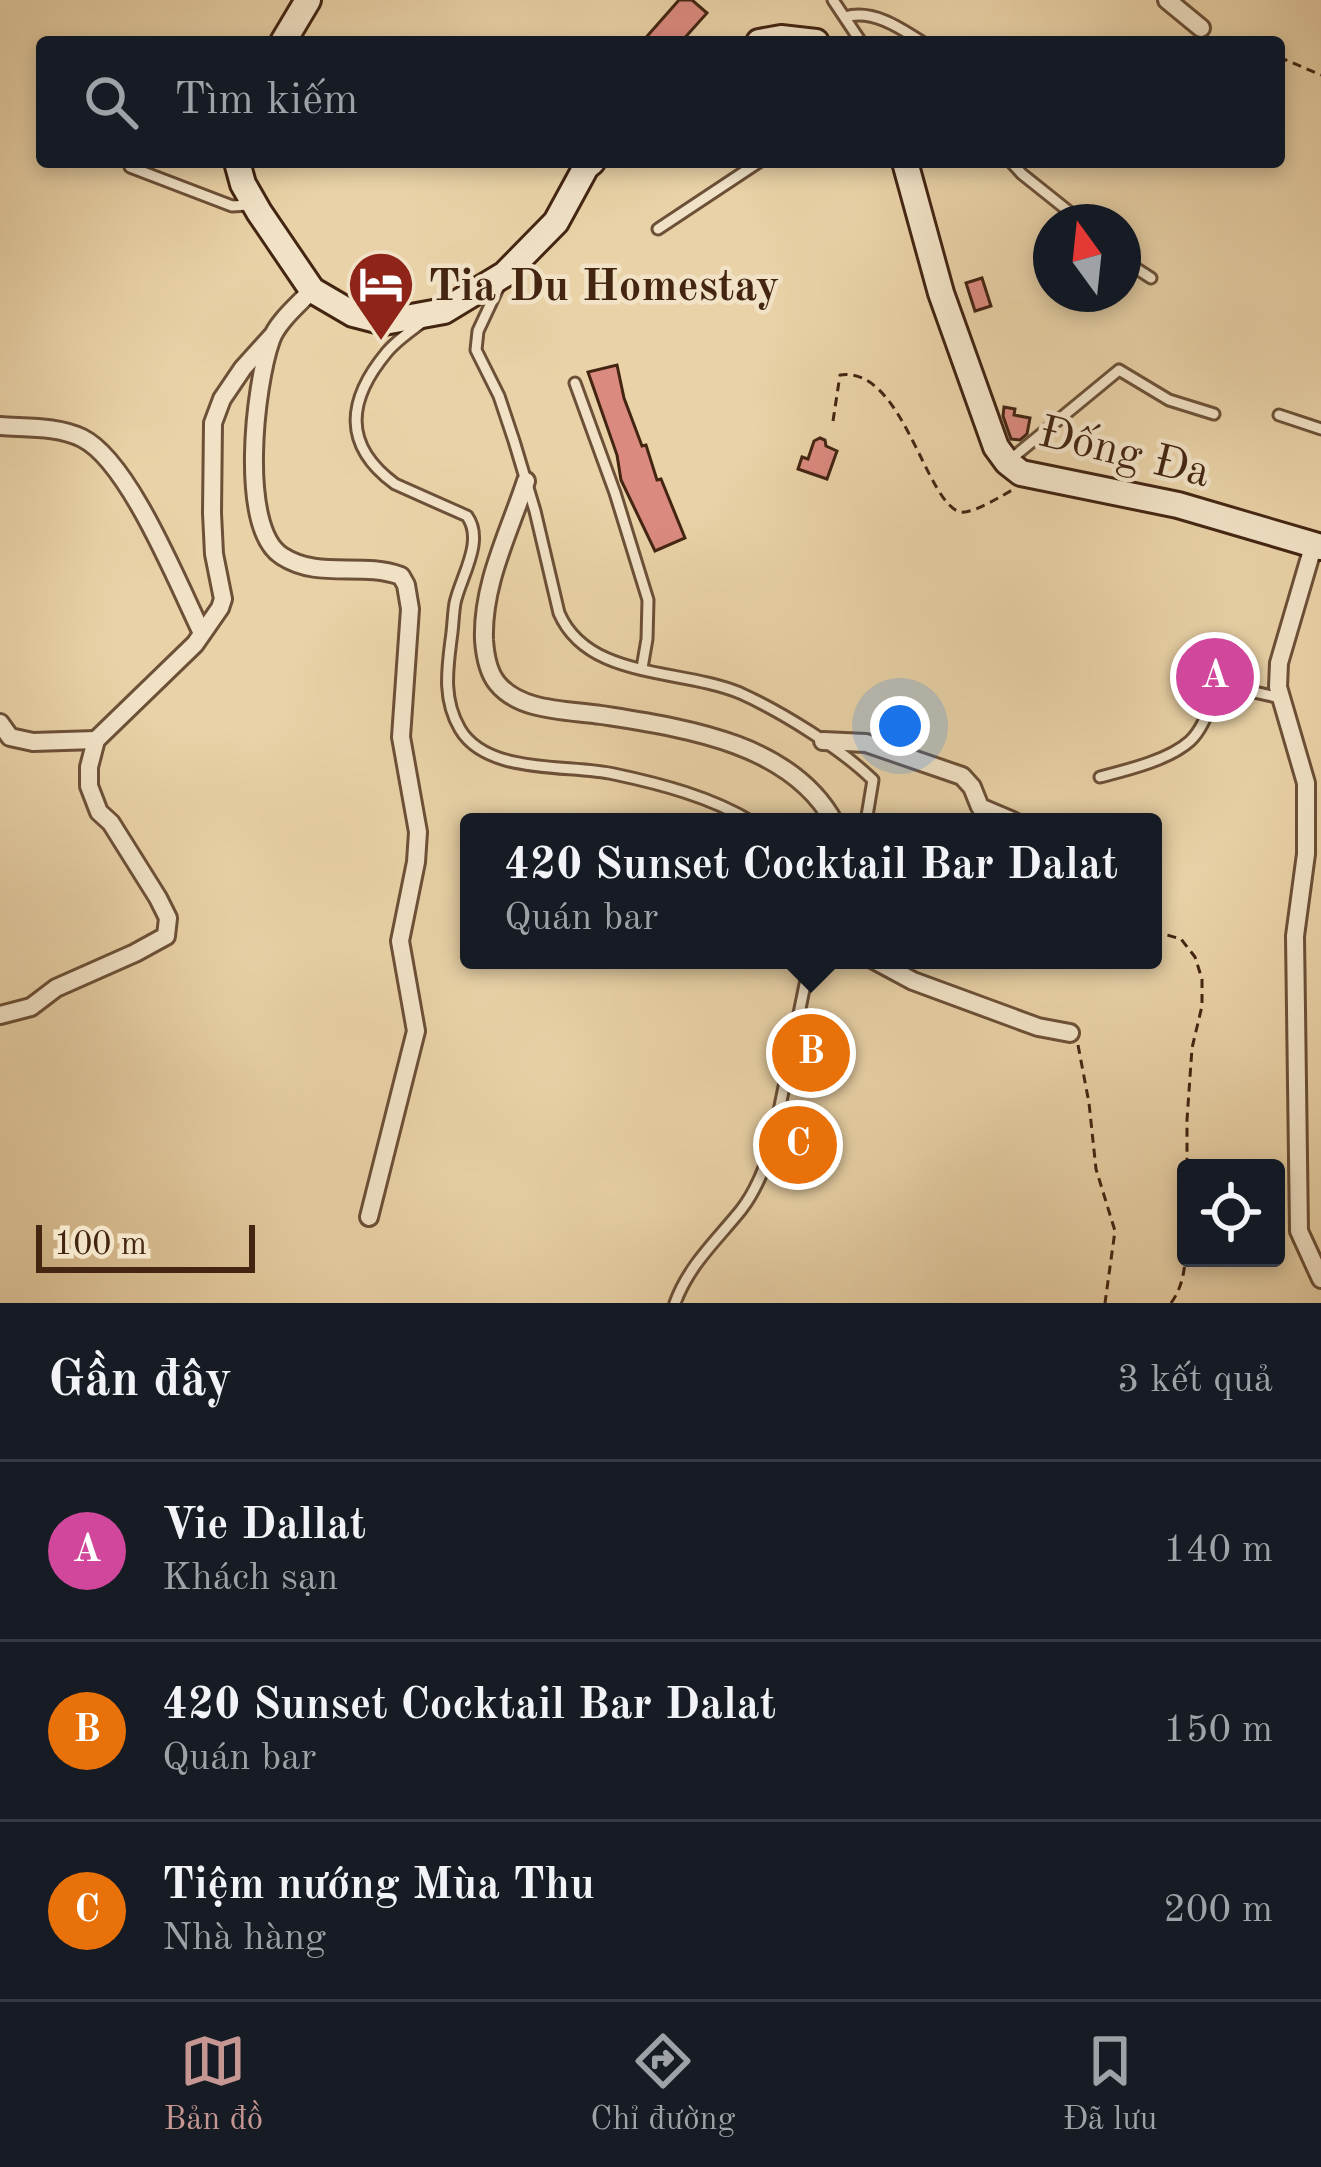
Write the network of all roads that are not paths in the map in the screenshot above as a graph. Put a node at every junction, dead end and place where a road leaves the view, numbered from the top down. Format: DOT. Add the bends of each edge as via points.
graph roads {
  1 [pos="308,0"];
  2 [pos="833,0"];
  3 [pos="1167,0"];
  4 [pos="845,17"];
  5 [pos="1201,28"];
  6 [pos="287,36"];
  7 [pos="857,36"];
  8 [pos="910,36"];
  9 [pos="133,168"];
  10 [pos="239,168"];
  11 [pos="585,168"];
  12 [pos="750,168"];
  13 [pos="895,168"];
  14 [pos="907,168"];
  15 [pos="1016,168"];
  16 [pos="916,204"];
  17 [pos="1060,204"];
  18 [pos="255,205"];
  19 [pos="658,229"];
  20 [pos="1141,272"];
  21 [pos="505,274"];
  22 [pos="1151,278"];
  23 [pos="312,290"];
  24 [pos="433,313"];
  25 [pos="272,336"];
  26 [pos="574,383"];
  27 [pos="1214,414"];
  28 [pos="1279,416"];
  29 [pos="0,426"];
  30 [pos="1321,429"];
  31 [pos="1017,468"];
  32 [pos="526,481"];
  33 [pos="1317,547"];
  34 [pos="202,633"];
  35 [pos="643,668"];
  36 [pos="1281,698"];
  37 [pos="0,723"];
  38 [pos="97,740"];
  39 [pos="823,741"];
  40 [pos="1100,777"];
  41 [pos="737,813"];
  42 [pos="828,813"];
  43 [pos="868,813"];
  44 [pos="994,813"];
  45 [pos="808,969"];
  46 [pos="891,969"];
  47 [pos="0,1015"];
  48 [pos="1070,1033"];
  49 [pos="369,1217"];
  50 [pos="1321,1279"];
  51 [pos="675,1303"];
  1 -- 6 [label="street"];
  2 -- 4 [label="lane"];
  3 -- 5 [label="street"];
  4 -- 7 [label="lane"];
  4 -- 8 [label="lane" via="861,12"];
  9 -- 18 [label="lane" via="232,206"];
  10 -- 18 [label="street"];
  11 -- 21 [label="street" via="556,222"];
  12 -- 19 [label="lane"];
  13 -- 16 [label="lane"];
  14 -- 16 [label="street, Đống Đa"];
  15 -- 17 [label="lane"];
  16 -- 31 [label="street, Đống Đa" via="997,446"];
  18 -- 23 [label="street"];
  20 -- 22 [label="lane"];
  21 -- 24 [label="street"];
  21 -- 32 [label="lane" via="476,345"];
  23 -- 24 [label="street" via="385,322"];
  23 -- 25 [label="street"];
  24 -- 41 [label="lane" via="388,351 360,399 355,430 386,477 473,524 446,668 461,730 498,758 650,782"];
  25 -- 34 [label="street" via="243,368 213,423 214,554 223,599"];
  25 -- 49 [label="street" via="254,427 268,543 309,569 400,576 410,609 400,721 418,832 400,940 416,1031"];
  26 -- 35 [label="lane" via="648,600"];
  27 -- 31 [label="lane" via="1168,400 1119,370"];
  28 -- 30 [label="lane"];
  29 -- 34 [label="street" via="70,433 111,461"];
  31 -- 33 [label="street, Đống Đa"];
  32 -- 35 [label="lane" via="566,629 603,659"];
  32 -- 42 [label="street" via="484,616 485,656 498,684 529,704 748,749 812,789"];
  33 -- 36 [label="street" via="1279,663"];
  34 -- 38 [label="street"];
  35 -- 39 [label="lane" via="739,693"];
  36 -- 40 [label="lane" via="1217,688 1191,741"];
  36 -- 50 [label="street" via="1306,783 1295,936 1298,1231"];
  37 -- 38 [label="street" via="10,737 32,742"];
  38 -- 47 [label="street" via="89,786 158,898 166,936"];
  39 -- 43 [label="lane" via="873,780"];
  39 -- 44 [label="street" via="866,743 962,776 980,807"];
  45 -- 51 [label="lane" via="764,1170 690,1269"];
  46 -- 48 [label="street"];
}
